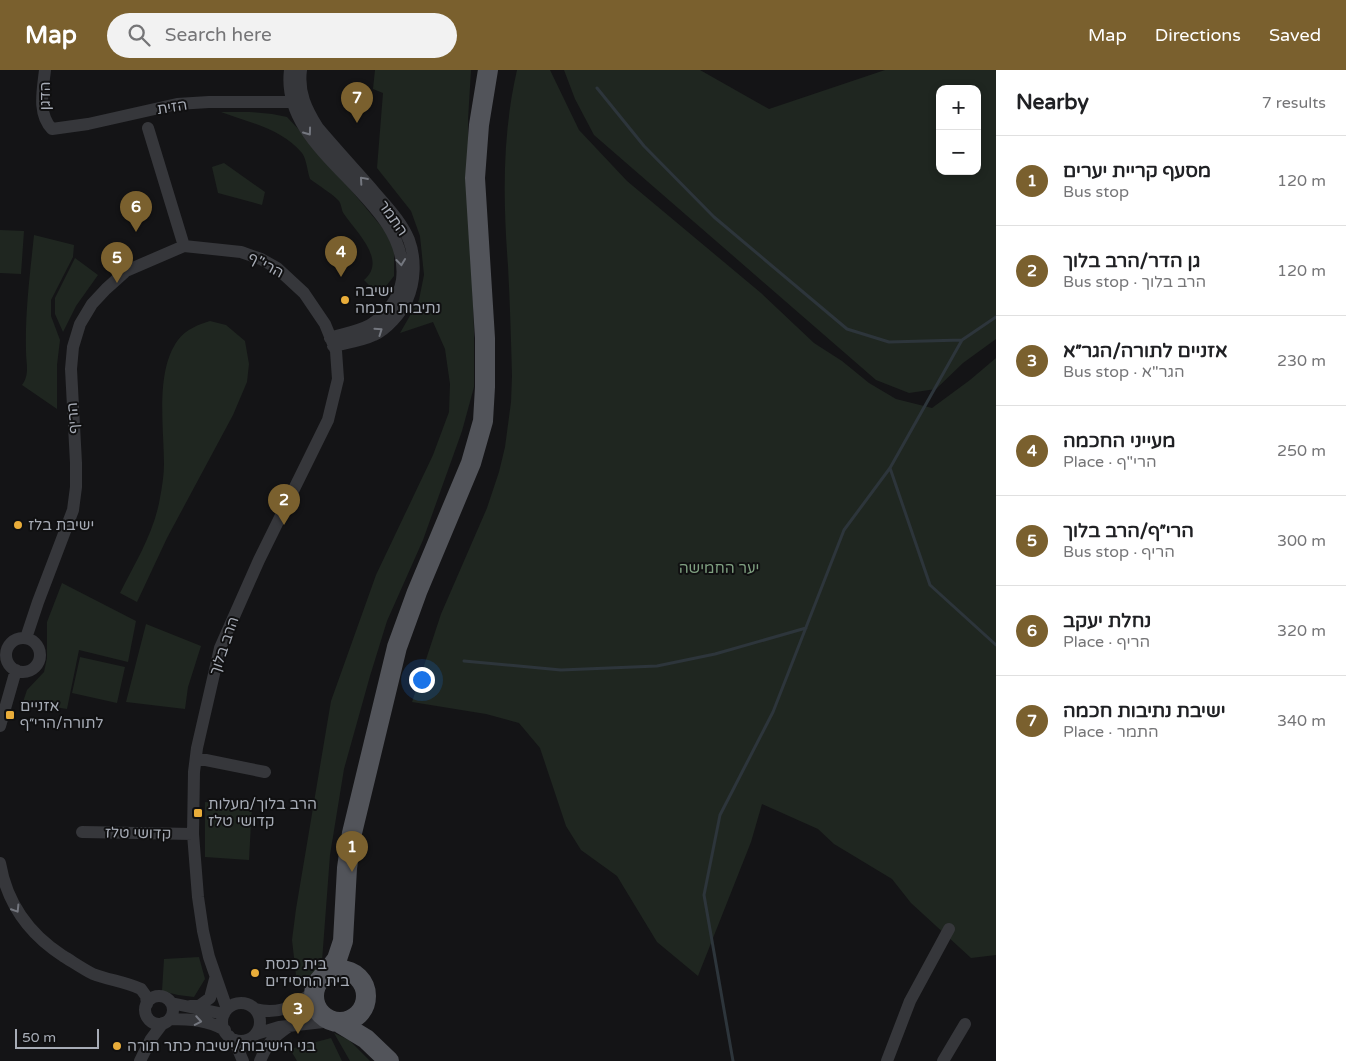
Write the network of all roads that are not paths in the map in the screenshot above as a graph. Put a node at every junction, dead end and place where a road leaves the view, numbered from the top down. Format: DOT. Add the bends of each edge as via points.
graph roads {
  1 [pos="45,70"];
  2 [pos="290,70"];
  3 [pos="301,70"];
  4 [pos="488,70"];
  5 [pos="297,100"];
  6 [pos="46,122"];
  7 [pos="148,128"];
  8 [pos="184,246"];
  9 [pos="325,324"];
  10 [pos="332,342"];
  11 [pos="26,638"];
  12 [pos="16,670"];
  13 [pos="0,726"];
  14 [pos="196,758"];
  15 [pos="265,772"];
  16 [pos="82,832"];
  17 [pos="193,834"];
  18 [pos="0,863"];
  19 [pos="344,929"];
  20 [pos="949,929"];
  21 [pos="214,971"];
  22 [pos="358,978"];
  23 [pos="320,982"];
  24 [pos="171,1003"];
  25 [pos="365,1003"];
  26 [pos="250,1006"];
  27 [pos="187,1007"];
  28 [pos="147,1010"];
  29 [pos="225,1011"];
  30 [pos="167,1021"];
  31 [pos="335,1022"];
  32 [pos="965,1024"];
  33 [pos="290,1026"];
  34 [pos="227,1033"];
  35 [pos="251,1037"];
  36 [pos="142,1057"];
  37 [pos="243,1061"];
  38 [pos="260,1061"];
  39 [pos="389,1061"];
  40 [pos="887,1061"];
  41 [pos="943,1061"];
  1 -- 6 [label="street, הדגן" via="43,110"];
  2 -- 5 [label="street, התמר" via="289,86"];
  3 -- 5 [label="street, התמר"];
  4 -- 19 [label="main road" via="478,125 475,178 485,338 483,421 471,463 408,614 390,673 352,833"];
  5 -- 6 [label="street, הזית" via="177,104 81,125 52,128"];
  5 -- 10 [label="street, התמר" via="400,224 413,256 411,291 395,318 374,335"];
  7 -- 8 [label="street"];
  8 -- 9 [label="street, הרי\"ף" via="241,252 278,268 304,293"];
  8 -- 11 [label="street, הריף" via="126,271 92,304 80,324 73,346 71,369 76,463 73,510"];
  9 -- 10 [label="street, הרב בלוך"];
  10 -- 14 [label="street, הרב בלוך" via="336,351 338,379 328,420 220,648"];
  11 -- 12 [label="street" via="15,640 7,648 7,660"];
  11 -- 12 [label="street" via="40,649 40,660 33,669"];
  12 -- 13 [label="street"];
  14 -- 15 [label="street"];
  14 -- 17 [label="street, הרב בלוך"];
  16 -- 17 [label="street, קדושי טלז"];
  17 -- 21 [label="street, הרב בלוך" via="202,923"];
  18 -- 28 [label="street, one-way" via="11,902 24,922 47,946 92,973 141,990 146,996"];
  19 -- 22 [label="main road" via="351,966"];
  19 -- 23 [label="main road" via="341,952"];
  20 -- 40 [label="street" via="910,1001"];
  21 -- 26 [label="street, הרב בלוך" via="229,992"];
  21 -- 27 [label="street" via="215,984 210,998 199,1006"];
  21 -- 29 [label="street, הרב בלוך"];
  22 -- 23 [label="main road" via="339,970"];
  22 -- 25 [label="main road" via="366,994"];
  23 -- 26 [label="street" via="299,1003 283,1010 265,1012"];
  23 -- 31 [label="main road" via="315,1005 319,1012"];
  24 -- 27 [label="street"];
  24 -- 28 [label="street" via="164,997 152,998"];
  24 -- 30 [label="street" via="173,1011"];
  25 -- 31 [label="main road" via="354,1018"];
  25 -- 39 [label="main road" via="370,1032"];
  26 -- 29 [label="street" via="238,1003"];
  26 -- 35 [label="street" via="259,1015 260,1022"];
  27 -- 29 [label="street"];
  28 -- 30 [label="street" via="152,1022"];
  28 -- 36 [label="street"];
  29 -- 34 [label="street" via="222,1021"];
  30 -- 34 [label="street, one-way" via="197,1020"];
  30 -- 36 [label="street" via="151,1039"];
  31 -- 33 [label="street"];
  31 -- 39 [label="main road" via="366,1039"];
  32 -- 41 [label="street"];
  33 -- 35 [label="street" via="270,1028"];
  33 -- 38 [label="street" via="274,1036"];
  34 -- 35 [label="street" via="233,1039"];
  34 -- 37 [label="street"];
  35 -- 37 [label="street" via="242,1054"];
}
